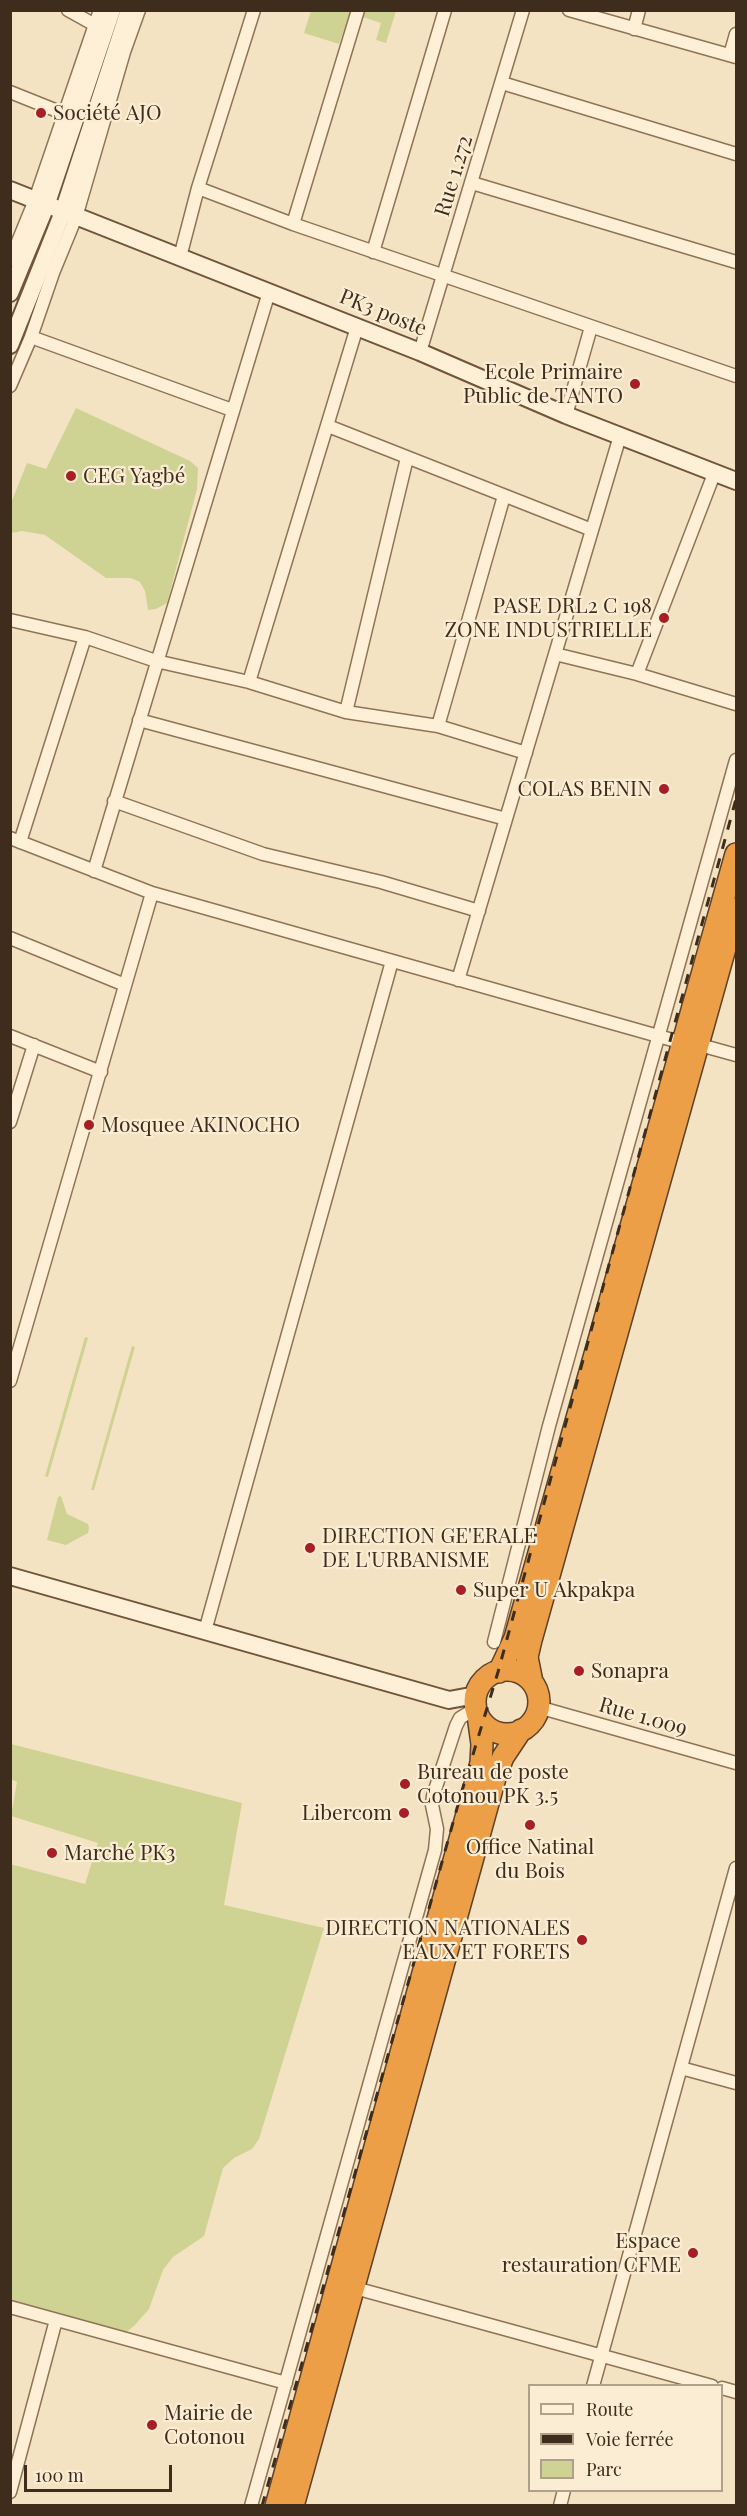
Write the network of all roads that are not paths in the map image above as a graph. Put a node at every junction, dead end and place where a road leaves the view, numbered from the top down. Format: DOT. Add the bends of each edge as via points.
graph roads {
  1 [pos="68,10"];
  2 [pos="100,10"];
  3 [pos="112,10"];
  4 [pos="129,10"];
  5 [pos="139,10"];
  6 [pos="255,10"];
  7 [pos="358,10"];
  8 [pos="445,10"];
  9 [pos="523,10"];
  10 [pos="569,10"];
  11 [pos="639,10"];
  12 [pos="95,25"];
  13 [pos="634,29"];
  14 [pos="736,34"];
  15 [pos="734,56"];
  16 [pos="502,83"];
  17 [pos="10,92"];
  18 [pos="65,114"];
  19 [pos="736,154"];
  20 [pos="472,183"];
  21 [pos="198,188"];
  22 [pos="10,190"];
  23 [pos="41,203"];
  24 [pos="69,214"];
  25 [pos="293,224"];
  26 [pos="373,252"];
  27 [pos="180,257"];
  28 [pos="10,261"];
  29 [pos="736,262"];
  30 [pos="444,276"];
  31 [pos="269,292"];
  32 [pos="10,293"];
  33 [pos="357,327"];
  34 [pos="591,327"];
  35 [pos="31,337"];
  36 [pos="10,345"];
  37 [pos="420,352"];
  38 [pos="736,376"];
  39 [pos="10,386"];
  40 [pos="232,410"];
  41 [pos="566,415"];
  42 [pos="328,426"];
  43 [pos="620,436"];
  44 [pos="407,458"];
  45 [pos="714,474"];
  46 [pos="736,481"];
  47 [pos="504,496"];
  48 [pos="592,530"];
  49 [pos="11,621"];
  50 [pos="85,637"];
  51 [pos="555,654"];
  52 [pos="156,661"];
  53 [pos="637,674"];
  54 [pos="249,682"];
  55 [pos="736,704"];
  56 [pos="346,712"];
  57 [pos="139,720"];
  58 [pos="438,726"];
  59 [pos="526,753"];
  60 [pos="736,760"];
  61 [pos="114,801"];
  62 [pos="506,819"];
  63 [pos="15,840"];
  64 [pos="736,854"];
  65 [pos="94,871"];
  66 [pos="152,893"];
  67 [pos="736,909"];
  68 [pos="479,911"];
  69 [pos="10,938"];
  70 [pos="392,961"];
  71 [pos="458,980"];
  72 [pos="125,985"];
  73 [pos="10,1036"];
  74 [pos="659,1036"];
  75 [pos="691,1044"];
  76 [pos="34,1045"];
  77 [pos="736,1055"];
  78 [pos="101,1072"];
  79 [pos="10,1122"];
  80 [pos="10,1381"];
  81 [pos="10,1576"];
  82 [pos="205,1630"];
  83 [pos="494,1642"];
  84 [pos="499,1672"];
  85 [pos="532,1682"];
  86 [pos="476,1706"];
  87 [pos="538,1707"];
  88 [pos="521,1730"];
  89 [pos="736,1763"];
  90 [pos="736,1869"];
  91 [pos="681,2068"];
  92 [pos="736,2083"];
  93 [pos="336,2282"];
  94 [pos="10,2307"];
  95 [pos="56,2320"];
  96 [pos="601,2355"];
  97 [pos="286,2383"];
  98 [pos="593,2384"];
  99 [pos="708,2384"];
  100 [pos="10,2492"];
  101 [pos="251,2505"];
  102 [pos="276,2505"];
  103 [pos="293,2505"];
  1 -- 12 [label="street"];
  2 -- 12 [label="street"];
  3 -- 23 [label="street"];
  4 -- 24 [label="street"];
  5 -- 24 [label="street"];
  6 -- 21 [label="street"];
  7 -- 25 [label="street"];
  8 -- 26 [label="street"];
  9 -- 16 [label="street, Rue 1.272"];
  10 -- 13 [label="street"];
  11 -- 13 [label="street"];
  12 -- 18 [label="street"];
  13 -- 15 [label="street"];
  14 -- 15 [label="street"];
  16 -- 19 [label="street"];
  16 -- 20 [label="street, Rue 1.272"];
  17 -- 18 [label="street"];
  18 -- 23 [label="street"];
  20 -- 29 [label="street"];
  20 -- 30 [label="street, Rue 1.272"];
  21 -- 25 [label="street"];
  21 -- 27 [label="street"];
  22 -- 23 [label="street, PK3 poste"];
  23 -- 24 [label="street, PK3 poste"];
  23 -- 28 [label="street"];
  23 -- 32 [label="street"];
  24 -- 27 [label="street, PK3 poste"];
  24 -- 35 [label="street"];
  24 -- 36 [label="street"];
  25 -- 26 [label="street"];
  26 -- 30 [label="street"];
  27 -- 31 [label="street, PK3 poste"];
  30 -- 34 [label="street"];
  30 -- 37 [label="street, Rue 1.272"];
  31 -- 33 [label="street, PK3 poste"];
  31 -- 40 [label="street"];
  33 -- 37 [label="street, PK3 poste"];
  33 -- 42 [label="street"];
  34 -- 38 [label="street"];
  34 -- 41 [label="street"];
  35 -- 39 [label="street"];
  35 -- 40 [label="street"];
  37 -- 41 [label="street, PK3 poste"];
  40 -- 52 [label="street"];
  41 -- 43 [label="street, PK3 poste"];
  42 -- 44 [label="street"];
  42 -- 54 [label="street"];
  43 -- 45 [label="street, PK3 poste"];
  43 -- 48 [label="street"];
  44 -- 47 [label="street"];
  44 -- 56 [label="street"];
  45 -- 46 [label="street, PK3 poste"];
  45 -- 53 [label="street"];
  47 -- 48 [label="street"];
  47 -- 58 [label="street"];
  48 -- 51 [label="street"];
  49 -- 50 [label="street"];
  50 -- 52 [label="street"];
  50 -- 63 [label="street"];
  51 -- 53 [label="street"];
  51 -- 59 [label="street"];
  52 -- 54 [label="street"];
  52 -- 57 [label="street"];
  53 -- 55 [label="street"];
  54 -- 56 [label="street"];
  56 -- 58 [label="street"];
  57 -- 61 [label="street"];
  57 -- 62 [label="street"];
  58 -- 59 [label="street"];
  59 -- 62 [label="street"];
  60 -- 74 [label="street"];
  61 -- 65 [label="street"];
  61 -- 68 [label="street" via="263,854 381,882"];
  62 -- 68 [label="street"];
  63 -- 65 [label="street"];
  64 -- 75 [label="highway"];
  65 -- 66 [label="street"];
  66 -- 70 [label="street"];
  66 -- 72 [label="street"];
  67 -- 75 [label="highway"];
  68 -- 71 [label="street"];
  69 -- 72 [label="street"];
  70 -- 71 [label="street"];
  70 -- 82 [label="street"];
  71 -- 74 [label="street"];
  72 -- 78 [label="street"];
  73 -- 76 [label="street"];
  74 -- 75 [label="street"];
  74 -- 83 [label="street" via="549,1426"];
  75 -- 77 [label="street"];
  75 -- 84 [label="highway" via="514,1638"];
  75 -- 85 [label="highway" via="531,1640 527,1657"];
  76 -- 78 [label="street"];
  76 -- 79 [label="street"];
  78 -- 80 [label="street"];
  81 -- 82 [label="street"];
  82 -- 86 [label="street"];
  84 -- 85 [label="highway" via="517,1672"];
  84 -- 86 [label="highway" via="486,1679"];
  85 -- 87 [label="highway"];
  86 -- 88 [label="highway" via="486,1726 498,1733"];
  86 -- 93 [label="highway" via="481,1763"];
  86 -- 93 [label="street" via="456,1726 433,1796 435,1850"];
  87 -- 88 [label="highway" via="532,1721"];
  87 -- 89 [label="street, Rue 1.009"];
  88 -- 93 [label="highway" via="495,1778"];
  90 -- 91 [label="street"];
  91 -- 92 [label="street"];
  91 -- 96 [label="street"];
  93 -- 96 [label="street"];
  93 -- 97 [label="street"];
  93 -- 102 [label="highway"];
  93 -- 103 [label="highway"];
  94 -- 95 [label="street"];
  95 -- 97 [label="street"];
  95 -- 100 [label="street"];
  96 -- 98 [label="street"];
  96 -- 99 [label="street"];
  97 -- 101 [label="street"];
}
